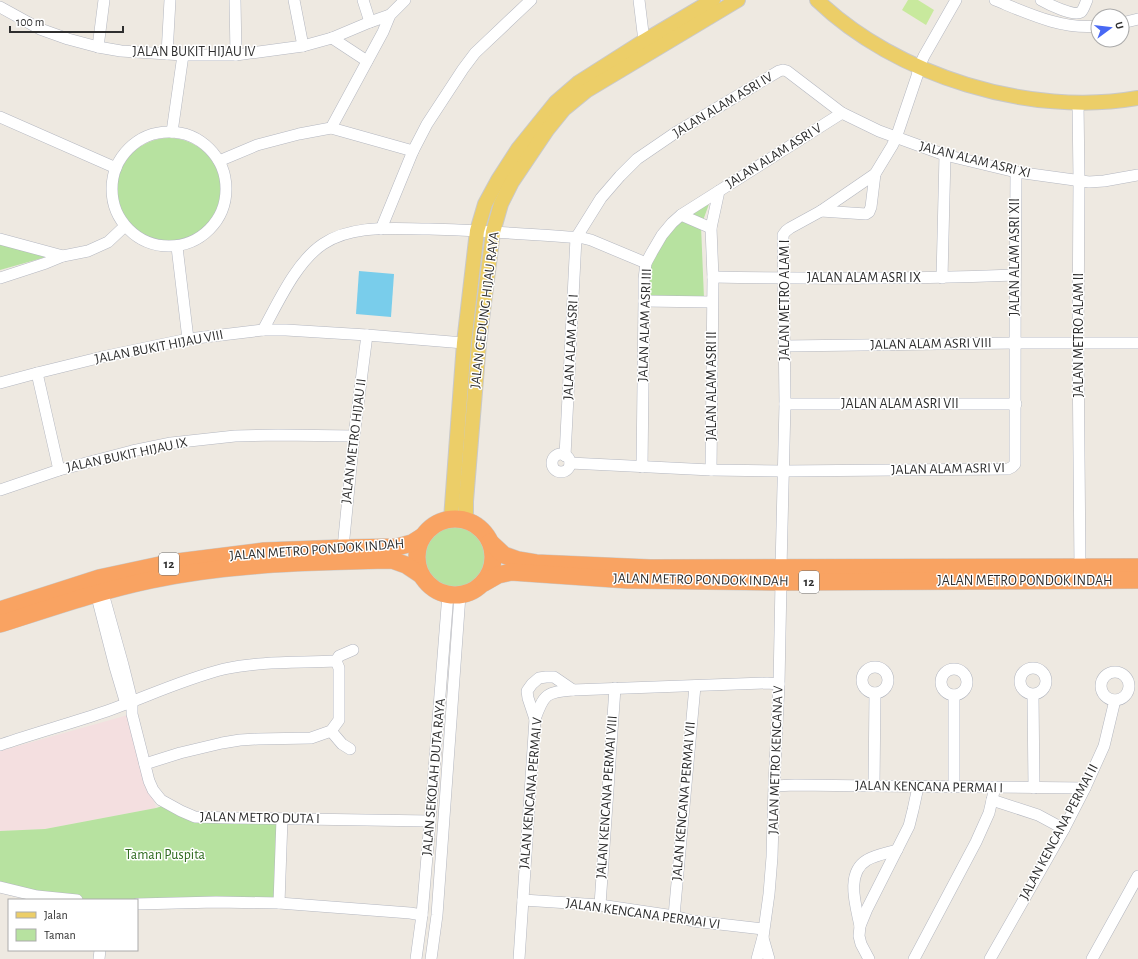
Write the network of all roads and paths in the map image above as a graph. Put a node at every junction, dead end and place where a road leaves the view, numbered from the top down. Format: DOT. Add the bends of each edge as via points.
graph roads {
  1 [pos="4,0"];
  2 [pos="104,0"];
  3 [pos="170,0"];
  4 [pos="235,0"];
  5 [pos="294,0"];
  6 [pos="363,0"];
  7 [pos="405,0"];
  8 [pos="531,0"];
  9 [pos="639,0"];
  10 [pos="713,0"];
  11 [pos="738,0"];
  12 [pos="817,0"];
  13 [pos="956,0"];
  14 [pos="995,0"];
  15 [pos="1041,0"];
  16 [pos="1087,0"];
  17 [pos="0,7"];
  18 [pos="390,15"];
  19 [pos="370,22"];
  20 [pos="1090,27"];
  21 [pos="332,38"];
  22 [pos="644,41"];
  23 [pos="303,46"];
  24 [pos="98,47"];
  25 [pos="167,54"];
  26 [pos="183,55"];
  27 [pos="236,55"];
  28 [pos="367,61"];
  29 [pos="919,67"];
  30 [pos="1138,98"];
  31 [pos="1078,102"];
  32 [pos="842,113"];
  33 [pos="0,117"];
  34 [pos="331,128"];
  35 [pos="172,132"];
  36 [pos="896,138"];
  37 [pos="413,151"];
  38 [pos="945,155"];
  39 [pos="219,161"];
  40 [pos="116,168"];
  41 [pos="1016,172"];
  42 [pos="875,174"];
  43 [pos="1138,175"];
  44 [pos="1079,180"];
  45 [pos="719,191"];
  46 [pos="821,211"];
  47 [pos="681,216"];
  48 [pos="125,226"];
  49 [pos="711,228"];
  50 [pos="381,229"];
  51 [pos="477,231"];
  52 [pos="493,232"];
  53 [pos="576,238"];
  54 [pos="0,239"];
  55 [pos="178,247"];
  56 [pos="63,256"];
  57 [pos="646,263"];
  58 [pos="1015,276"];
  59 [pos="713,277"];
  60 [pos="0,278"];
  61 [pos="783,278"];
  62 [pos="942,278"];
  63 [pos="644,301"];
  64 [pos="712,302"];
  65 [pos="263,330"];
  66 [pos="367,335"];
  67 [pos="188,339"];
  68 [pos="464,343"];
  69 [pos="1015,343"];
  70 [pos="1138,343"];
  71 [pos="1078,344"];
  72 [pos="784,346"];
  73 [pos="38,372"];
  74 [pos="0,383"];
  75 [pos="785,404"];
  76 [pos="1016,404"];
  77 [pos="354,436"];
  78 [pos="642,467"];
  79 [pos="59,470"];
  80 [pos="711,470"];
  81 [pos="783,472"];
  82 [pos="0,490"];
  83 [pos="459,501"];
  84 [pos="459,519"];
  85 [pos="423,536"];
  86 [pos="490,542"];
  87 [pos="343,548"];
  88 [pos="1138,567"];
  89 [pos="1080,568"];
  90 [pos="422,575"];
  91 [pos="781,575"];
  92 [pos="1138,580"];
  93 [pos="484,583"];
  94 [pos="97,585"];
  95 [pos="454,595"];
  96 [pos="0,610"];
  97 [pos="446,615"];
  98 [pos="458,617"];
  99 [pos="0,624"];
  100 [pos="353,650"];
  101 [pos="336,661"];
  102 [pos="779,684"];
  103 [pos="695,686"];
  104 [pos="615,688"];
  105 [pos="573,690"];
  106 [pos="876,693"];
  107 [pos="954,695"];
  108 [pos="1033,695"];
  109 [pos="1115,700"];
  110 [pos="129,702"];
  111 [pos="535,719"];
  112 [pos="331,732"];
  113 [pos="0,745"];
  114 [pos="350,749"];
  115 [pos="145,764"];
  116 [pos="774,786"];
  117 [pos="874,786"];
  118 [pos="918,787"];
  119 [pos="954,787"];
  120 [pos="995,787"];
  121 [pos="1034,788"];
  122 [pos="1085,788"];
  123 [pos="992,800"];
  124 [pos="282,818"];
  125 [pos="430,821"];
  126 [pos="1064,830"];
  127 [pos="896,850"];
  128 [pos="1138,876"];
  129 [pos="0,887"];
  130 [pos="67,899"];
  131 [pos="523,900"];
  132 [pos="279,903"];
  133 [pos="138,904"];
  134 [pos="600,905"];
  135 [pos="422,915"];
  136 [pos="674,916"];
  137 [pos="860,926"];
  138 [pos="763,933"];
  139 [pos="416,959"];
  140 [pos="431,959"];
  141 [pos="519,959"];
  142 [pos="757,959"];
  143 [pos="769,959"];
  144 [pos="869,959"];
  145 [pos="914,959"];
  146 [pos="990,959"];
  147 [pos="1092,959"];
  1 -- 17 [label="street"];
  2 -- 24 [label="street"];
  3 -- 25 [label="street"];
  4 -- 27 [label="street"];
  5 -- 23 [label="street"];
  6 -- 19 [label="street"];
  7 -- 18 [label="street"];
  8 -- 37 [label="street" via="475,53 427,124"];
  9 -- 22 [label="street"];
  10 -- 22 [label="main road, JALAN GEDUNG HIJAU RAYA"];
  11 -- 52 [label="main road, JALAN GEDUNG HIJAU RAYA" via="586,91 564,109 512,182 501,204"];
  12 -- 29 [label="main road" via="869,40"];
  13 -- 29 [label="street, JALAN METRO ALAM I"];
  14 -- 20 [label="street" via="1047,20"];
  15 -- 16 [label="street" via="1062,10 1076,13 1083,10"];
  17 -- 24 [label="street, JALAN BUKIT HIJAU IV" via="40,29"];
  18 -- 19 [label="street, JALAN BUKIT HIJAU IV"];
  18 -- 28 [label="street"];
  19 -- 21 [label="street, JALAN BUKIT HIJAU IV"];
  21 -- 23 [label="street, JALAN BUKIT HIJAU IV"];
  21 -- 28 [label="street"];
  22 -- 51 [label="main road, JALAN GEDUNG HIJAU RAYA" via="578,83 556,102 518,149 498,180 485,204"];
  23 -- 27 [label="street, JALAN BUKIT HIJAU IV"];
  24 -- 25 [label="street, JALAN BUKIT HIJAU IV" via="121,52"];
  25 -- 26 [label="street, JALAN BUKIT HIJAU IV"];
  26 -- 27 [label="street, JALAN BUKIT HIJAU IV"];
  26 -- 35 [label="street"];
  28 -- 34 [label="street"];
  29 -- 31 [label="main road" via="962,84 1001,94 1028,99"];
  29 -- 36 [label="street, JALAN METRO ALAM I"];
  30 -- 31 [label="main road"];
  31 -- 44 [label="street, JALAN METRO ALAM II"];
  32 -- 36 [label="street, JALAN ALAM ASRI IV"];
  32 -- 45 [label="street, JALAN ALAM ASRI V"];
  32 -- 53 [label="street, JALAN ALAM ASRI IV" via="787,71 779,71 675,133 637,160 600,198"];
  33 -- 40 [label="street"];
  34 -- 37 [label="street"];
  34 -- 39 [label="street" via="257,145"];
  35 -- 39 [label="street" via="194,138 204,144"];
  35 -- 40 [label="street" via="148,135 138,141 121,157"];
  36 -- 38 [label="street, JALAN ALAM ASRI XI"];
  36 -- 42 [label="street, JALAN METRO ALAM I"];
  37 -- 50 [label="street"];
  38 -- 41 [label="street, JALAN ALAM ASRI XI"];
  38 -- 62 [label="street"];
  39 -- 55 [label="street" via="226,188 225,202 220,215 213,227 203,236"];
  40 -- 48 [label="street" via="111,192 113,204"];
  41 -- 44 [label="street, JALAN ALAM ASRI XI"];
  41 -- 58 [label="street, JALAN ALAM ASRI XII"];
  42 -- 46 [label="street, JALAN METRO ALAM I"];
  42 -- 46 [label="street" via="869,212 866,214"];
  43 -- 44 [label="street, JALAN ALAM ASRI XI" via="1104,181"];
  44 -- 71 [label="street, JALAN METRO ALAM II"];
  45 -- 47 [label="street, JALAN ALAM ASRI III"];
  45 -- 49 [label="street, JALAN ALAM ASRI V"];
  46 -- 61 [label="street, JALAN METRO ALAM I" via="786,231"];
  47 -- 49 [label="street"];
  47 -- 57 [label="street, JALAN ALAM ASRI III" via="662,235"];
  48 -- 55 [label="street" via="148,244"];
  48 -- 56 [label="street" via="108,242 88,251"];
  49 -- 59 [label="street, JALAN ALAM ASRI V"];
  50 -- 51 [label="street"];
  50 -- 65 [label="street" via="340,235 321,245 300,266 287,285"];
  51 -- 52 [label="street"];
  51 -- 68 [label="main road, JALAN GEDUNG HIJAU RAYA"];
  52 -- 53 [label="street"];
  52 -- 83 [label="main road, JALAN GEDUNG HIJAU RAYA"];
  53 -- 57 [label="street" via="591,240"];
  53 -- 78 [label="street, JALAN ALAM ASRI I" via="568,459"];
  54 -- 56 [label="street"];
  55 -- 67 [label="street"];
  56 -- 60 [label="street"];
  57 -- 63 [label="street, JALAN ALAM ASRI III"];
  58 -- 62 [label="street, JALAN ALAM ASRI IX"];
  58 -- 69 [label="street, JALAN ALAM ASRI XII"];
  59 -- 61 [label="street, JALAN ALAM ASRI IX"];
  59 -- 64 [label="street, JALAN ALAM ASRI II"];
  61 -- 62 [label="street, JALAN ALAM ASRI IX"];
  61 -- 72 [label="street, JALAN METRO ALAM I"];
  63 -- 64 [label="street"];
  63 -- 78 [label="street, JALAN ALAM ASRI III"];
  64 -- 80 [label="street, JALAN ALAM ASRI II"];
  65 -- 66 [label="street, JALAN BUKIT HIJAU VIII"];
  65 -- 67 [label="street, JALAN BUKIT HIJAU VIII"];
  66 -- 68 [label="street, JALAN BUKIT HIJAU VIII"];
  66 -- 77 [label="street, JALAN METRO HIJAU II"];
  67 -- 73 [label="street, JALAN BUKIT HIJAU VIII"];
  68 -- 83 [label="main road, JALAN GEDUNG HIJAU RAYA"];
  69 -- 71 [label="street, JALAN ALAM ASRI VIII"];
  69 -- 72 [label="street, JALAN ALAM ASRI VIII"];
  69 -- 76 [label="street, JALAN ALAM ASRI VI"];
  70 -- 71 [label="street, JALAN ALAM ASRI VIII"];
  71 -- 89 [label="street, JALAN METRO ALAM II"];
  72 -- 75 [label="street, JALAN METRO ALAM I"];
  73 -- 74 [label="street, JALAN BUKIT HIJAU VIII"];
  73 -- 79 [label="street"];
  75 -- 76 [label="street, JALAN ALAM ASRI VII"];
  75 -- 81 [label="street, JALAN METRO ALAM I"];
  76 -- 81 [label="street, JALAN ALAM ASRI VI" via="1015,464 1008,469"];
  77 -- 79 [label="street, JALAN BUKIT HIJAU IX" via="235,436 171,443"];
  77 -- 87 [label="street, JALAN METRO HIJAU II"];
  78 -- 80 [label="street, JALAN ALAM ASRI I"];
  79 -- 82 [label="street, JALAN BUKIT HIJAU IX"];
  80 -- 81 [label="street, JALAN ALAM ASRI I"];
  81 -- 91 [label="street, JALAN METRO ALAM I"];
  83 -- 84 [label="main road, JALAN GEDUNG HIJAU RAYA"];
  84 -- 85 [label="highway, 12" via="435,524"];
  84 -- 86 [label="highway, 12" via="472,522 483,530"];
  85 -- 87 [label="highway, JALAN METRO PONDOK INDAH / 12" via="412,543 397,547"];
  85 -- 90 [label="highway, 12" via="417,558"];
  86 -- 91 [label="highway, JALAN METRO PONDOK INDAH / 12" via="504,555 536,563"];
  86 -- 93 [label="highway, 12" via="493,563"];
  87 -- 94 [label="highway, JALAN METRO PONDOK INDAH / 12" via="264,551 215,557 170,564"];
  88 -- 89 [label="highway, JALAN METRO PONDOK INDAH / 12"];
  89 -- 91 [label="highway, JALAN METRO PONDOK INDAH / 12"];
  90 -- 94 [label="highway, JALAN METRO PONDOK INDAH / 12" via="392,560 287,563"];
  90 -- 95 [label="highway, 12" via="435,590"];
  91 -- 92 [label="highway, JALAN METRO PONDOK INDAH / 12"];
  91 -- 93 [label="highway, JALAN METRO PONDOK INDAH / 12" via="628,580 511,572 498,575"];
  91 -- 102 [label="street, JALAN METRO KENCANA V"];
  93 -- 95 [label="highway, 12" via="473,591"];
  94 -- 96 [label="highway, JALAN METRO PONDOK INDAH / 12"];
  94 -- 99 [label="highway, JALAN METRO PONDOK INDAH / 12"];
  94 -- 110 [label="street, JALAN METRO DUTA I"];
  95 -- 97 [label="street, JALAN SEKOLAH DUTA RAYA"];
  95 -- 98 [label="street, JALAN SEKOLAH DUTA RAYA"];
  97 -- 98 [label="street" via="453,614"];
  97 -- 125 [label="street, JALAN SEKOLAH DUTA RAYA"];
  98 -- 140 [label="street, JALAN SEKOLAH DUTA RAYA" via="437,915"];
  100 -- 101 [label="street" via="339,656"];
  101 -- 110 [label="street" via="244,666 190,679"];
  101 -- 112 [label="street" via="339,668 339,720"];
  102 -- 103 [label="street, JALAN KENCANA PERMAI V"];
  102 -- 116 [label="street, JALAN METRO KENCANA V"];
  103 -- 104 [label="street, JALAN KENCANA PERMAI V"];
  103 -- 136 [label="street, JALAN KENCANA PERMAI VII"];
  104 -- 105 [label="street, JALAN KENCANA PERMAI V"];
  104 -- 134 [label="street, JALAN KENCANA PERMAI VIII"];
  105 -- 111 [label="street, JALAN KENCANA PERMAI V" via="549,693 544,698"];
  105 -- 111 [label="street" via="554,677 539,678 527,691"];
  106 -- 117 [label="street"];
  107 -- 119 [label="street"];
  108 -- 121 [label="street"];
  109 -- 122 [label="street, JALAN KENCANA PERMAI II" via="1104,746"];
  110 -- 113 [label="street"];
  110 -- 115 [label="street, JALAN METRO DUTA I"];
  111 -- 131 [label="street, JALAN KENCANA PERMAI V"];
  112 -- 114 [label="street"];
  112 -- 115 [label="street" via="311,738 222,743"];
  115 -- 124 [label="street, JALAN METRO DUTA I" via="149,781 161,800 191,816"];
  116 -- 117 [label="street, JALAN KENCANA PERMAI I"];
  116 -- 138 [label="street, JALAN METRO KENCANA V" via="772,857"];
  117 -- 118 [label="street, JALAN KENCANA PERMAI I"];
  118 -- 119 [label="street, JALAN KENCANA PERMAI I"];
  118 -- 127 [label="street" via="909,826"];
  119 -- 120 [label="street, JALAN KENCANA PERMAI I"];
  120 -- 121 [label="street, JALAN KENCANA PERMAI I"];
  120 -- 123 [label="street"];
  121 -- 122 [label="street, JALAN KENCANA PERMAI I"];
  122 -- 126 [label="street, JALAN KENCANA PERMAI II"];
  123 -- 126 [label="street" via="1038,815"];
  123 -- 145 [label="street" via="976,842"];
  124 -- 125 [label="street, JALAN METRO DUTA I"];
  124 -- 132 [label="street"];
  125 -- 135 [label="street, JALAN SEKOLAH DUTA RAYA"];
  126 -- 146 [label="street, JALAN KENCANA PERMAI II"];
  127 -- 137 [label="street"];
  127 -- 137 [label="street" via="868,859 858,867 854,894"];
  128 -- 147 [label="street"];
  129 -- 130 [label="street" via="37,896"];
  131 -- 134 [label="street, JALAN KENCANA PERMAI VI"];
  131 -- 141 [label="street, JALAN KENCANA PERMAI V"];
  132 -- 133 [label="street"];
  132 -- 135 [label="street"];
  134 -- 136 [label="street, JALAN KENCANA PERMAI VI"];
  135 -- 139 [label="street, JALAN SEKOLAH DUTA RAYA"];
  136 -- 138 [label="street, JALAN KENCANA PERMAI VI"];
  137 -- 144 [label="street" via="861,944"];
  138 -- 142 [label="street, JALAN METRO KENCANA V"];
  138 -- 143 [label="street, JALAN METRO KENCANA V"];
}
